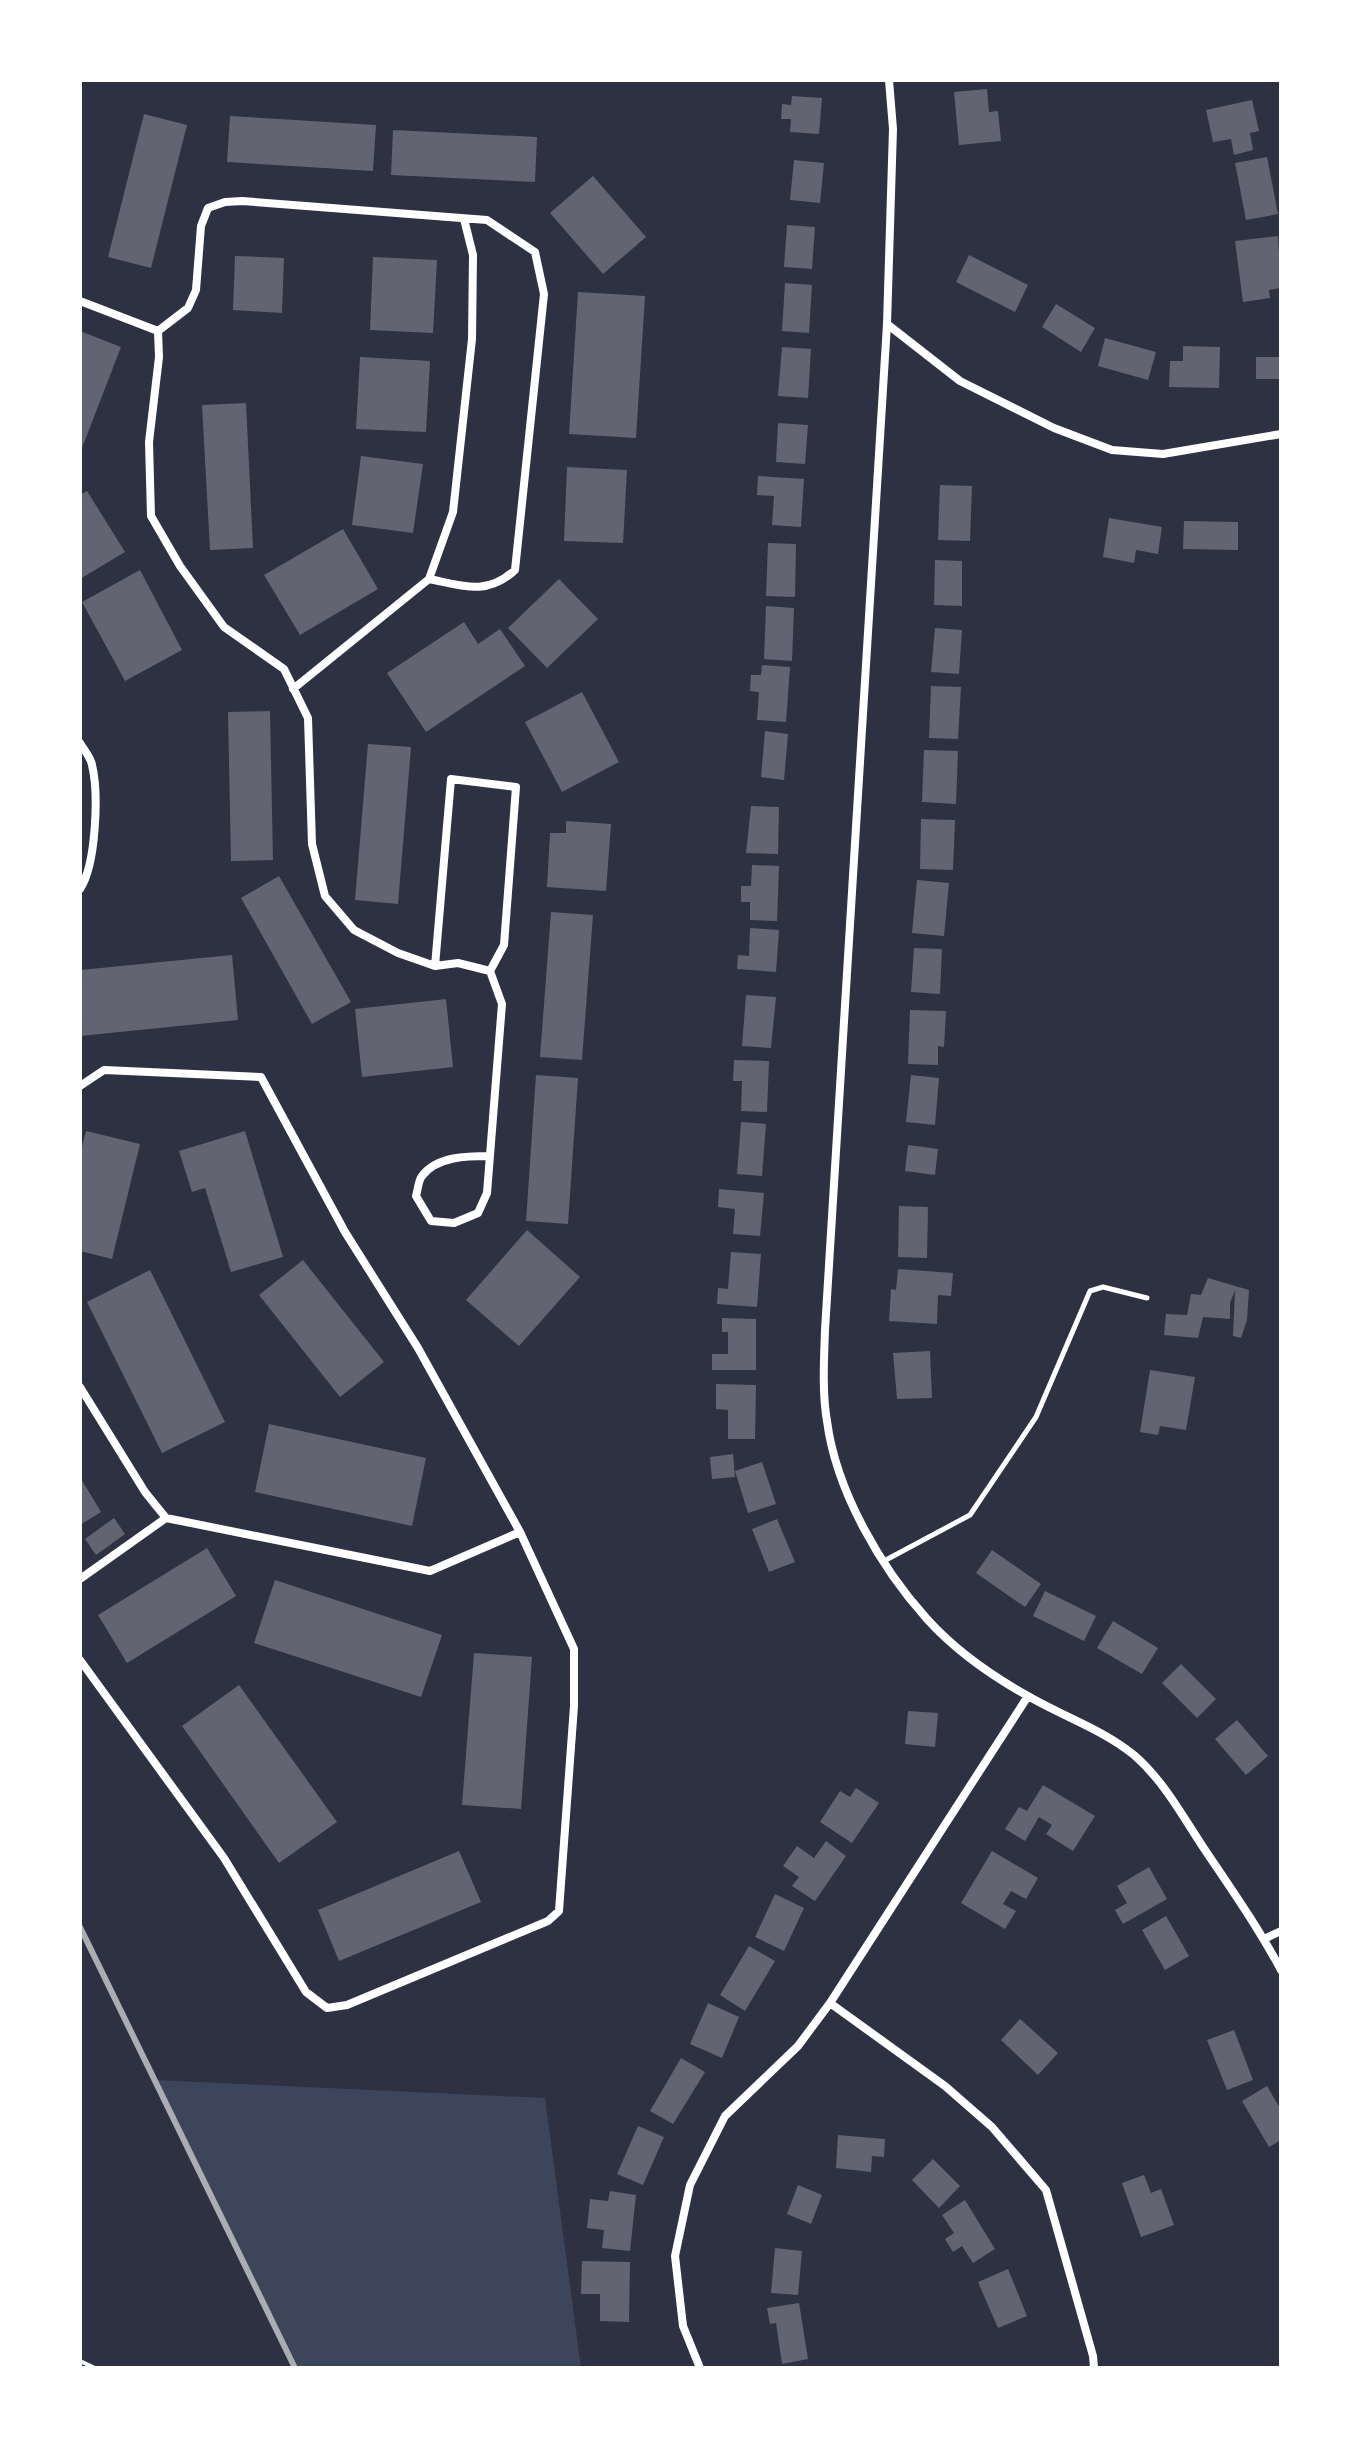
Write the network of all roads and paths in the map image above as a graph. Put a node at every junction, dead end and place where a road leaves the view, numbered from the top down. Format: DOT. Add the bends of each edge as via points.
graph roads {
  1 [pos="889,80"];
  2 [pos="464,219"];
  3 [pos="80,301"];
  4 [pos="887,324"];
  5 [pos="158,331"];
  6 [pos="1281,434"];
  7 [pos="429,579"];
  8 [pos="293,689"];
  9 [pos="80,743"];
  10 [pos="80,889"];
  11 [pos="435,966"];
  12 [pos="490,971"];
  13 [pos="80,1086"];
  14 [pos="490,1156"];
  15 [pos="1147,1298"];
  16 [pos="80,1387"];
  17 [pos="166,1518"];
  18 [pos="520,1532"];
  19 [pos="884,1561"];
  20 [pos="80,1579"];
  21 [pos="80,1660"];
  22 [pos="1028,1696"];
  23 [pos="1281,1931"];
  24 [pos="1264,1939"];
  25 [pos="1281,1970"];
  26 [pos="830,2003"];
  27 [pos="80,2361"];
  28 [pos="95,2368"];
  29 [pos="700,2368"];
  30 [pos="1094,2368"];
  1 -- 4 [label="street" via="893,129"];
  2 -- 5 [label="street" via="242,201 208,208 201,226 196,290 188,308"];
  2 -- 7 [label="street" via="473,255 472,339 453,512"];
  2 -- 7 [label="street" via="487,220 535,252 544,294 515,570 503,581 481,587"];
  3 -- 5 [label="street"];
  4 -- 6 [label="street" via="960,381 1112,450 1163,454"];
  4 -- 19 [label="street" via="824,1382 827,1423 839,1468 855,1512"];
  5 -- 8 [label="street" via="149,442 151,516 224,627 284,669"];
  7 -- 8 [label="street"];
  8 -- 11 [label="street" via="308,718 312,844 325,896 354,930"];
  9 -- 10 [label="street" via="92,763 97,809 87,878"];
  11 -- 12 [label="street" via="458,963"];
  11 -- 12 [label="street" via="451,779 516,787 504,945"];
  12 -- 14 [label="street" via="502,1004"];
  13 -- 18 [label="street" via="104,1070 261,1077"];
  14 -- 14 [label="street" via="487,1193 478,1213 454,1223 431,1221 416,1196 421,1177 440,1162"];
  15 -- 19 [label="lane" via="1103,1287 1090,1291 1036,1417 970,1515"];
  16 -- 17 [label="street"];
  17 -- 18 [label="street" via="430,1571"];
  17 -- 20 [label="street"];
  18 -- 21 [label="street" via="574,1649 559,1911 548,1921 347,2005 327,2008 306,1992 224,1858"];
  19 -- 22 [label="street" via="927,1619 962,1652"];
  22 -- 24 [label="street" via="1102,1732 1160,1781"];
  22 -- 26 [label="street"];
  23 -- 24 [label="street"];
  24 -- 25 [label="street"];
  26 -- 29 [label="street" via="798,2046 725,2116 690,2185 675,2256 683,2326"];
  26 -- 30 [label="street" via="945,2086 992,2127 1046,2190"];
  27 -- 28 [label="path"];
}
